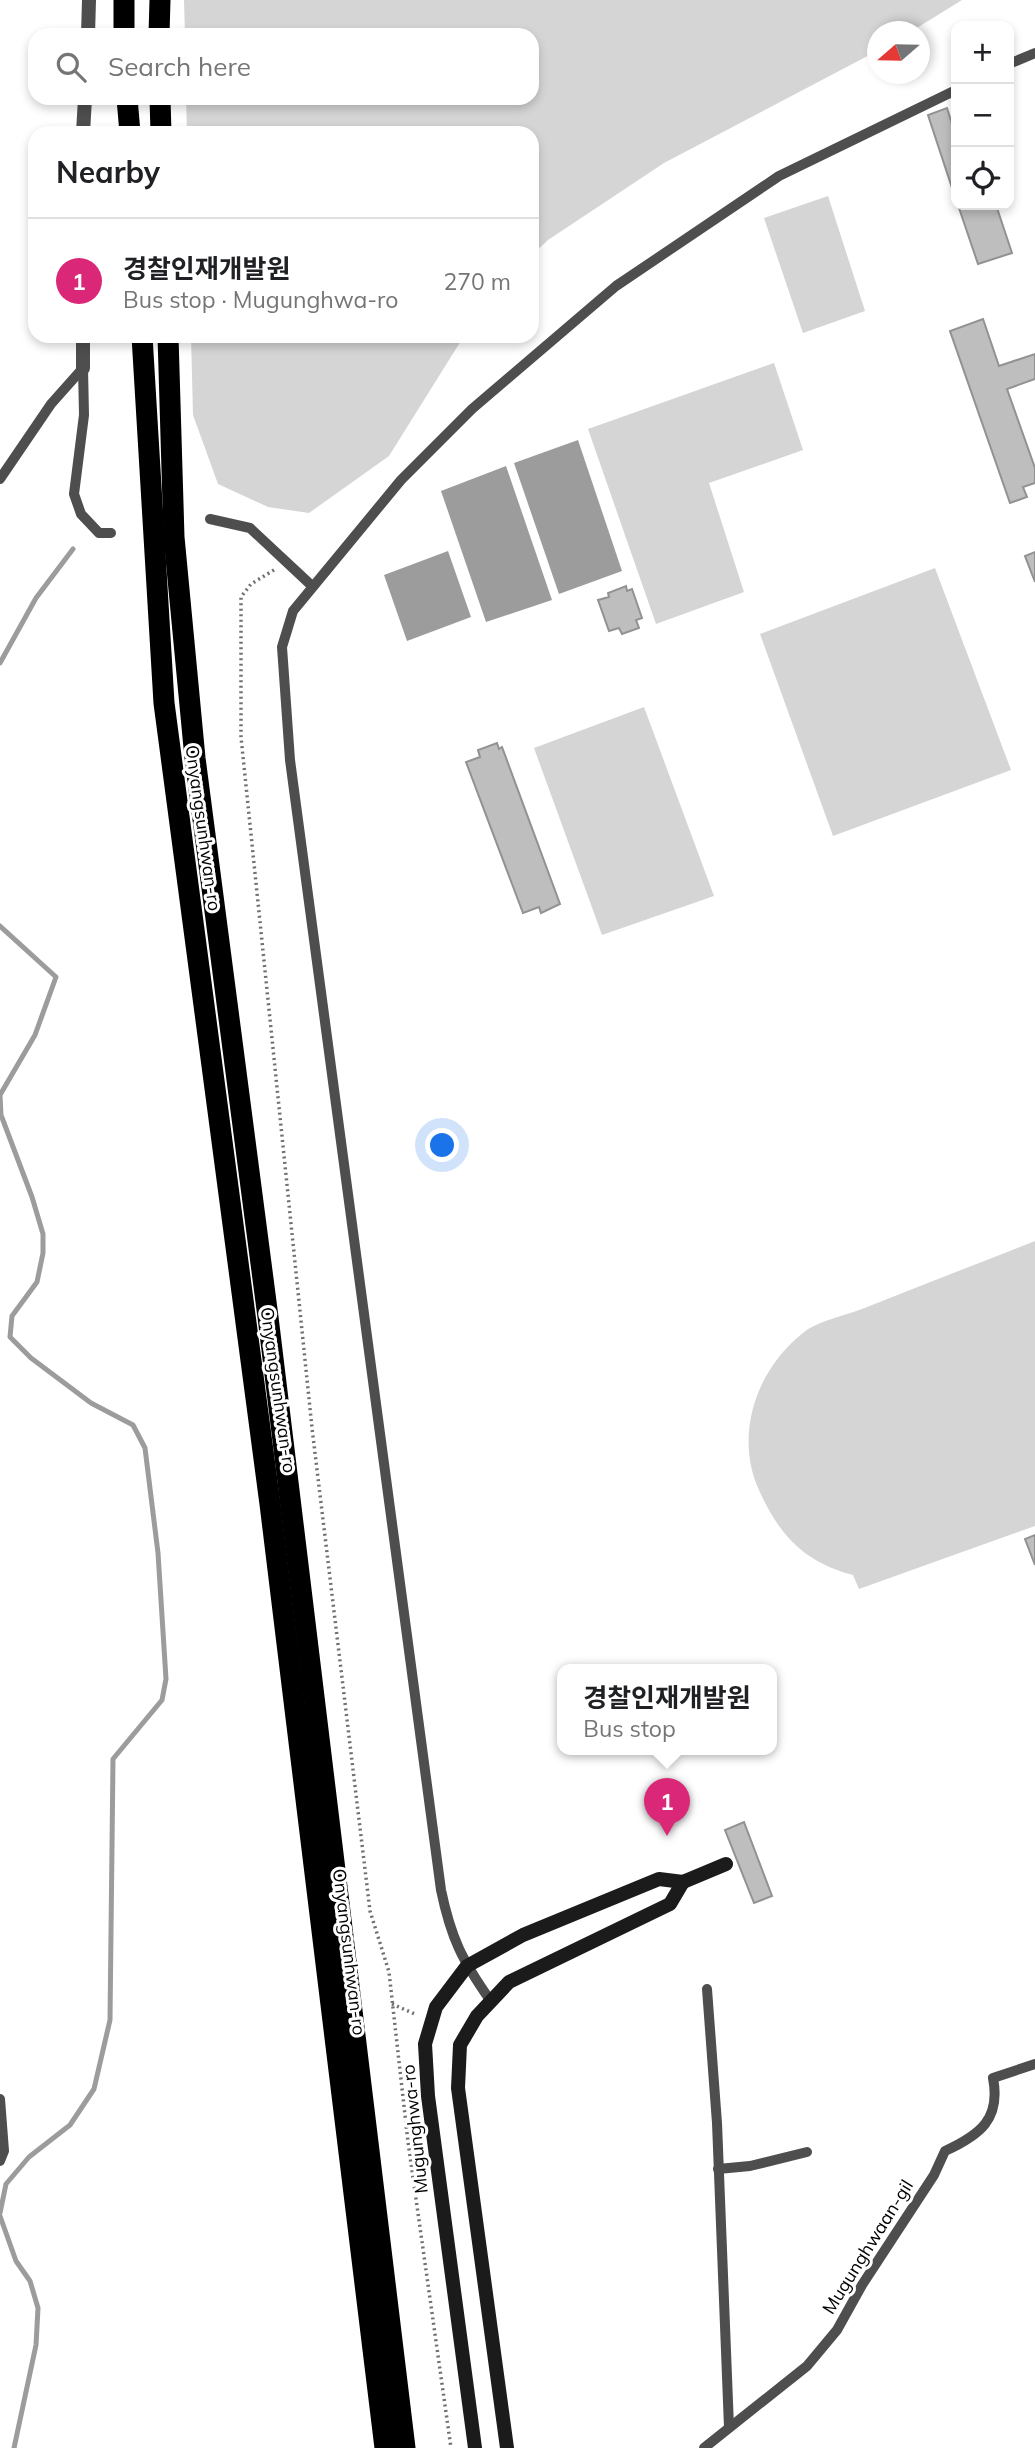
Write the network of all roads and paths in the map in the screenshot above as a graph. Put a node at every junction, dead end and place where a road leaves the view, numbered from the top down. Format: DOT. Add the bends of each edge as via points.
graph roads {
  1 [pos="89,0"];
  2 [pos="124,0"];
  3 [pos="160,0"];
  4 [pos="88,28"];
  5 [pos="124,28"];
  6 [pos="159,28"];
  7 [pos="1035,52"];
  8 [pos="1014,62"];
  9 [pos="951,92"];
  10 [pos="85,105"];
  11 [pos="128,105"];
  12 [pos="160,105"];
  13 [pos="83,126"];
  14 [pos="129,126"];
  15 [pos="161,126"];
  16 [pos="83,343"];
  17 [pos="142,343"];
  18 [pos="167,343"];
  19 [pos="83,368"];
  20 [pos="0,479"];
  21 [pos="210,519"];
  22 [pos="111,533"];
  23 [pos="283,558"];
  24 [pos="311,585"];
  25 [pos="726,1864"];
  26 [pos="683,1882"];
  27 [pos="467,1966"];
  28 [pos="707,1989"];
  29 [pos="490,2000"];
  30 [pos="392,2004"];
  31 [pos="432,2021"];
  32 [pos="1035,2064"];
  33 [pos="0,2099"];
  34 [pos="807,2152"];
  35 [pos="0,2161"];
  36 [pos="718,2169"];
  37 [pos="729,2427"];
  38 [pos="385,2448"];
  39 [pos="405,2448"];
  40 [pos="452,2448"];
  41 [pos="475,2448"];
  42 [pos="507,2448"];
  43 [pos="704,2448"];
  1 -- 4 [label="street"];
  2 -- 5 [label="highway"];
  3 -- 6 [label="highway"];
  7 -- 8 [label="lane"];
  9 -- 24 [label="lane" via="779,176 615,286 436,444"];
  10 -- 13 [label="street"];
  11 -- 14 [label="highway"];
  12 -- 15 [label="highway"];
  16 -- 19 [label="street"];
  17 -- 38 [label="highway, Onyangsunhwan-ro" via="164,703 272,1518"];
  18 -- 39 [label="highway, Onyangsunhwan-ro" via="174,537 195,758 268,1317"];
  19 -- 20 [label="lane" via="51,404"];
  19 -- 22 [label="lane" via="84,415 74,494 81,514 99,533"];
  21 -- 23 [label="lane" via="250,528"];
  23 -- 24 [label="lane"];
  23 -- 30 [label="path" via="272,574 251,584 241,597 241,737 312,1428 370,1911 389,1972"];
  24 -- 27 [label="lane" via="293,611 282,647 287,734 441,1890 450,1932"];
  25 -- 26 [label="street, Mugunghwa-ro"];
  26 -- 27 [label="street, Mugunghwa-ro" via="659,1879 523,1935"];
  26 -- 29 [label="street, Mugunghwa-ro" via="670,1904 509,1982"];
  27 -- 29 [label="lane"];
  27 -- 31 [label="street, Mugunghwa-ro" via="436,2007"];
  28 -- 36 [label="lane"];
  29 -- 42 [label="street, Mugunghwa-ro" via="460,2045 458,2088"];
  30 -- 31 [label="path"];
  30 -- 40 [label="path"];
  31 -- 41 [label="street, Mugunghwa-ro" via="425,2044 428,2096"];
  32 -- 37 [label="lane, Mugunghwaan-gil" via="993,2078 997,2096 991,2116 974,2138 945,2151 837,2330 807,2366"];
  33 -- 35 [label="lane" via="4,2151"];
  34 -- 36 [label="lane"];
  36 -- 37 [label="lane"];
  37 -- 43 [label="lane, Mugunghwaan-gil"];
}
